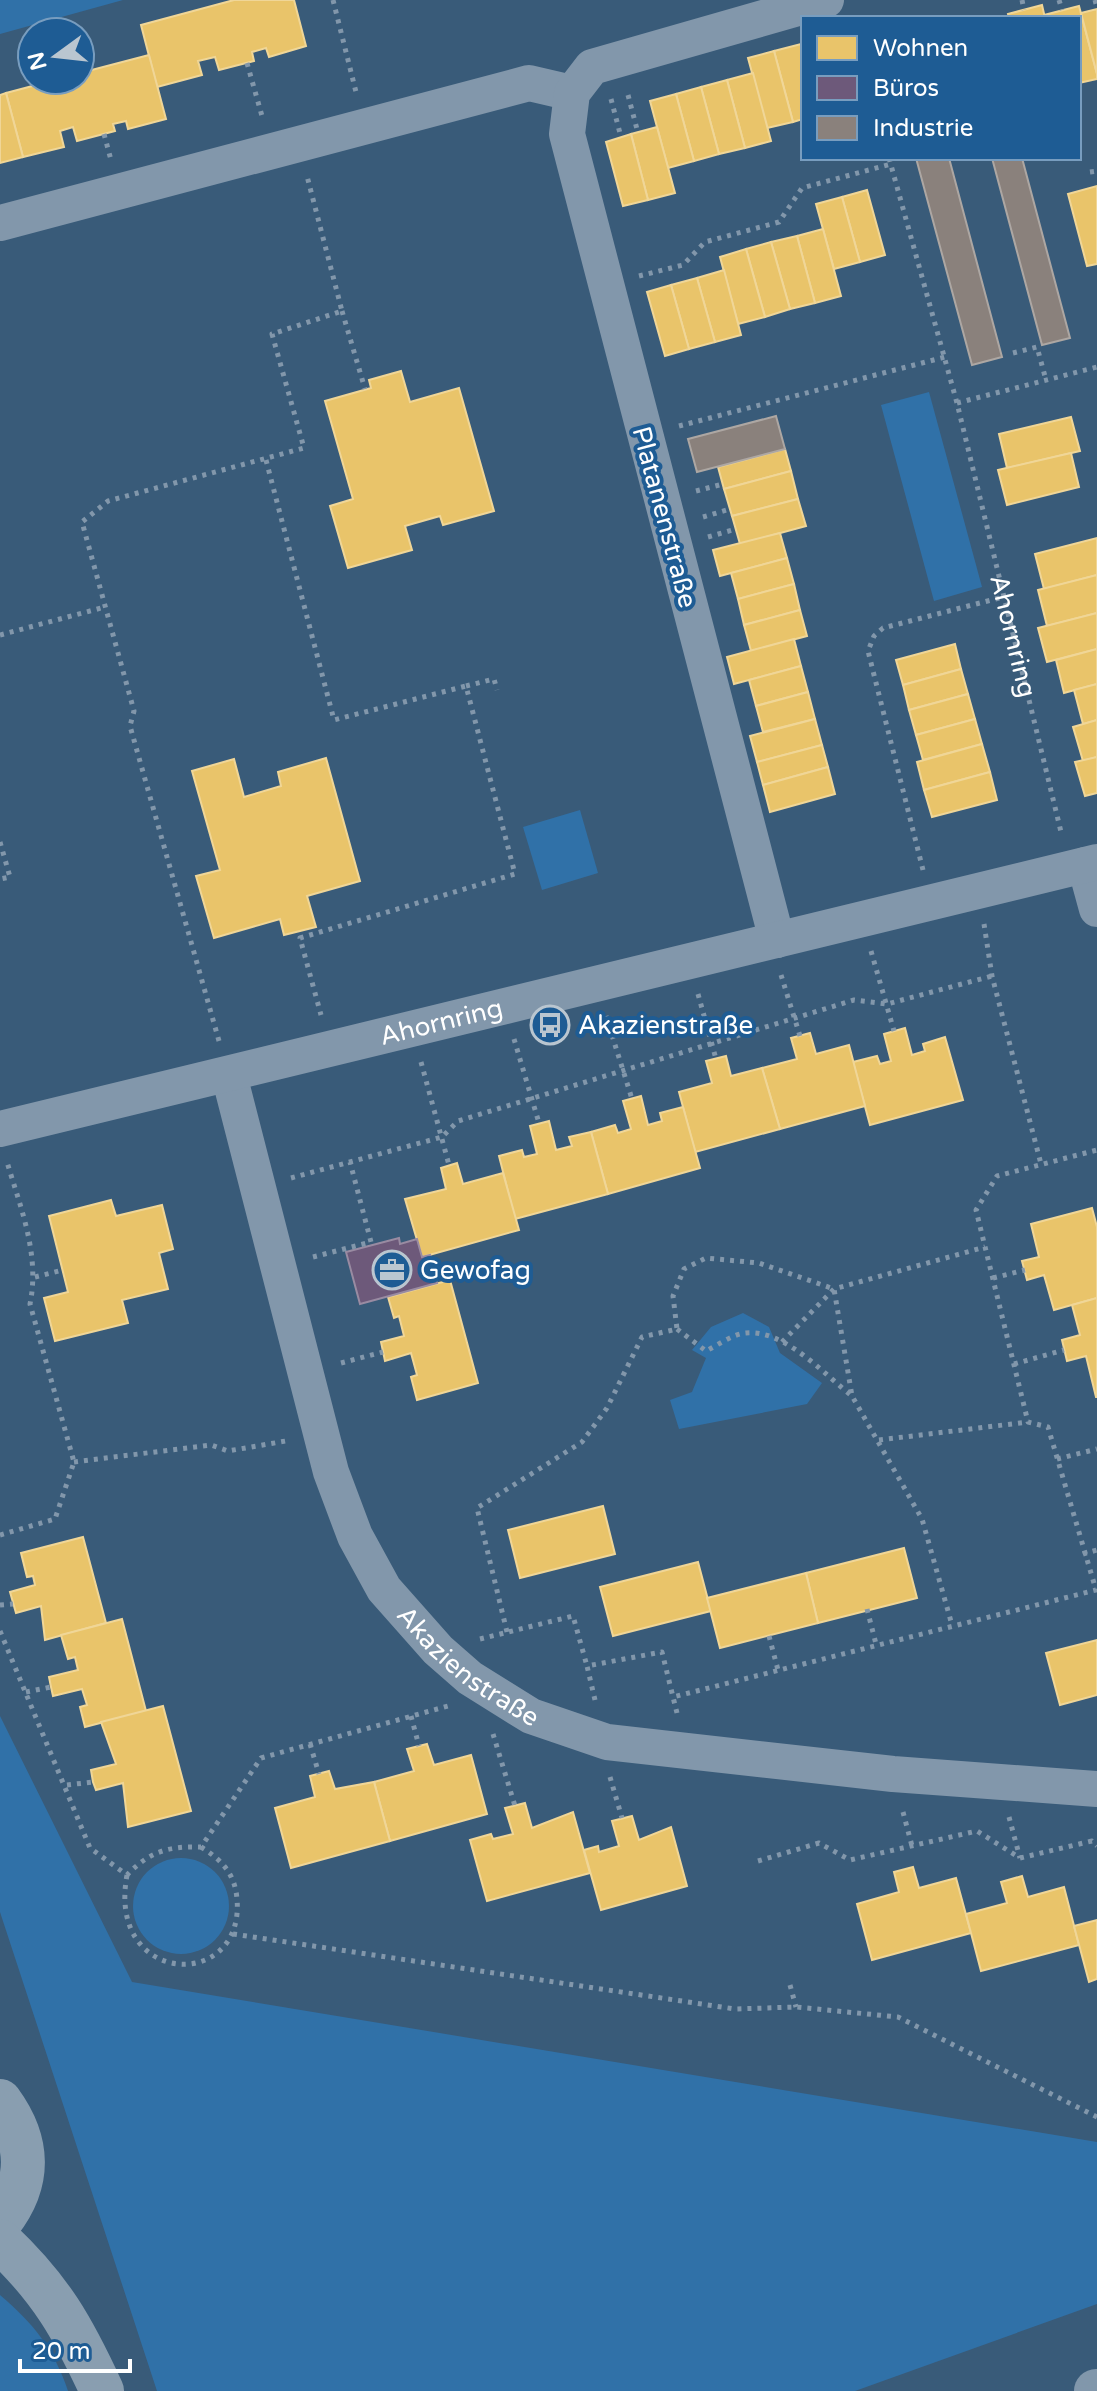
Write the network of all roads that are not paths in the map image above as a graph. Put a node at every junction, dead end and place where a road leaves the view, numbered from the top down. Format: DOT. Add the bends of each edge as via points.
graph roads {
  1 [pos="826,0"];
  2 [pos="572,93"];
  3 [pos="0,223"];
  4 [pos="1084,865"];
  5 [pos="1097,909"];
  6 [pos="777,940"];
  7 [pos="229,1075"];
  8 [pos="2,1140"];
  9 [pos="1097,1789"];
  10 [pos="0,2101"];
  11 [pos="0,2222"];
  12 [pos="0,2241"];
  13 [pos="102,2391"];
  1 -- 2 [label="street" via="592,67"];
  2 -- 3 [label="street" via="529,83"];
  2 -- 6 [label="street, Platanenstraße" via="567,134 573,164"];
  4 -- 5 [label="street"];
  4 -- 6 [label="street, Ahornring"];
  6 -- 7 [label="street, Ahornring"];
  7 -- 8 [label="street, Ahornring"];
  7 -- 9 [label="street, Akazienstraße" via="322,1435 355,1536 384,1589 438,1650 495,1696 531,1716 607,1742"];
  10 -- 11 [label="main road" via="15,2122 23,2162 13,2205"];
  12 -- 13 [label="main road" via="37,2276 77,2337"];
}
